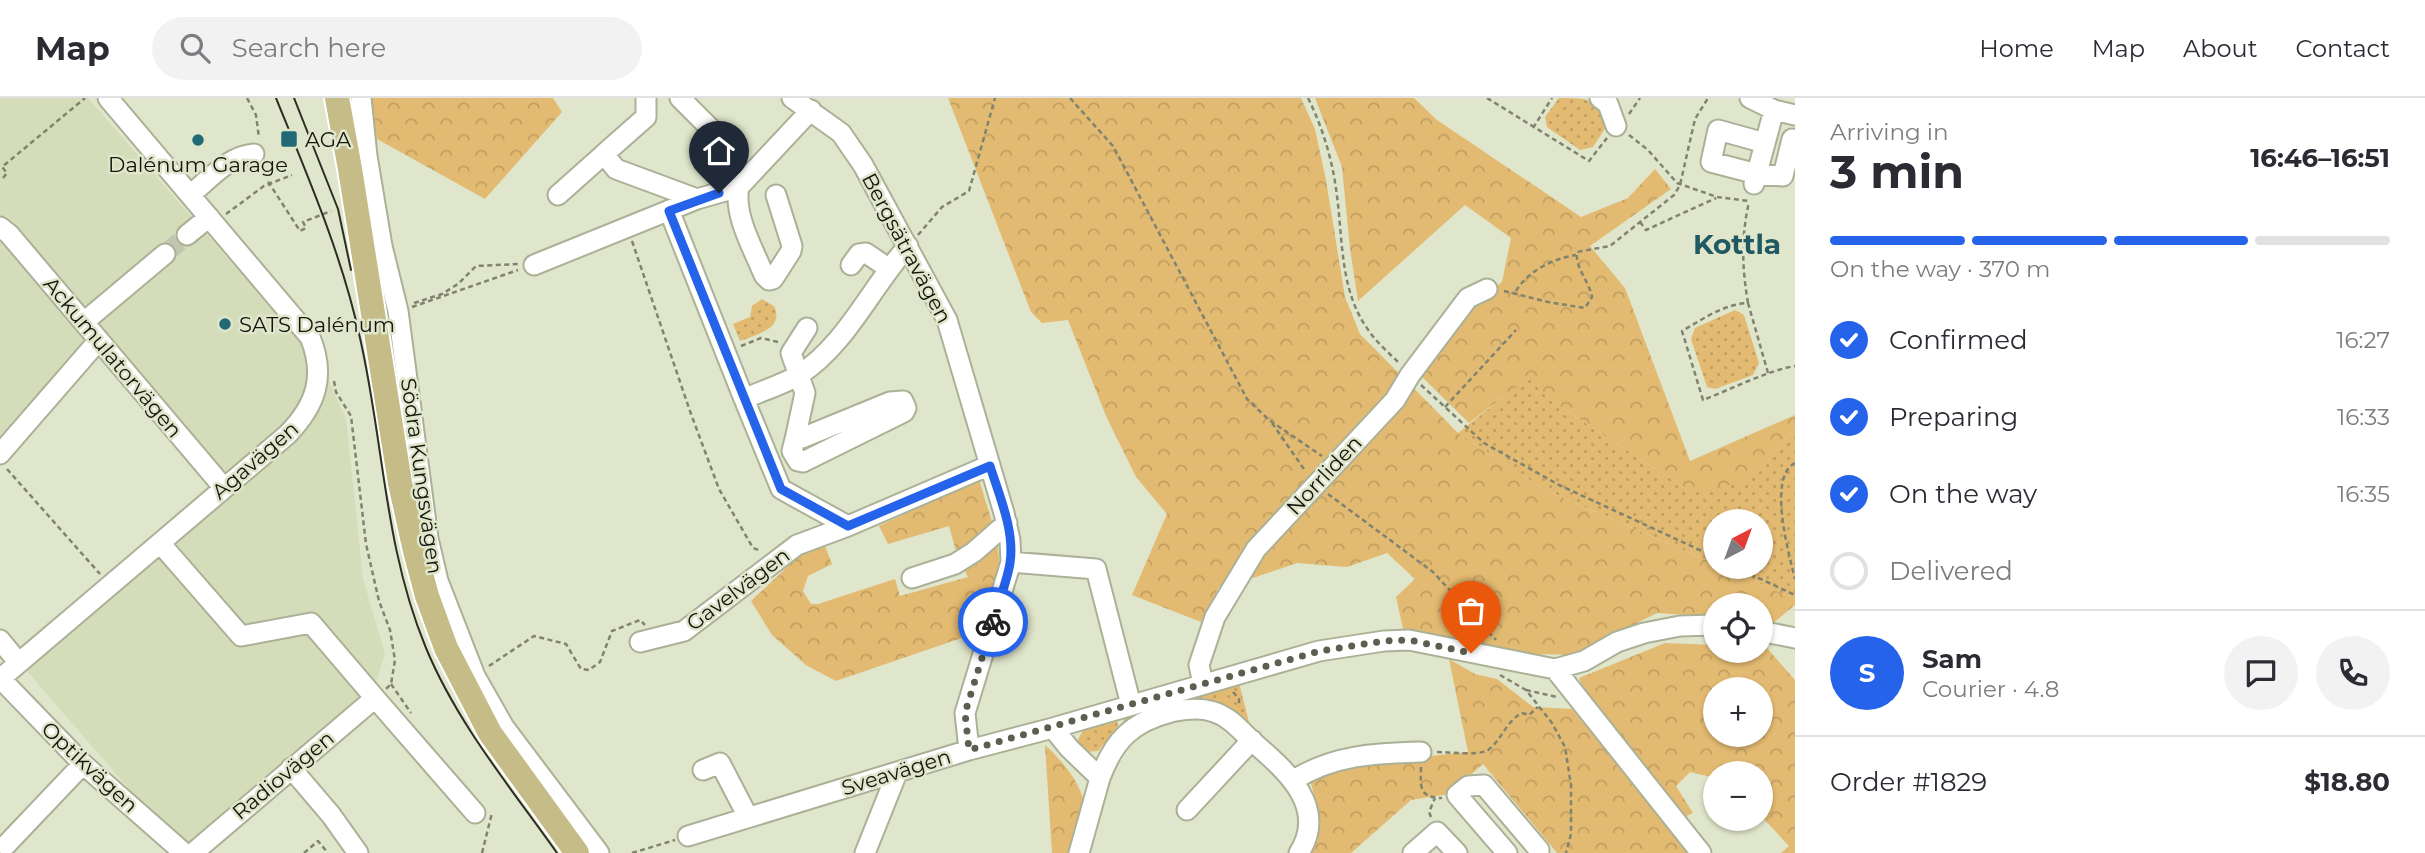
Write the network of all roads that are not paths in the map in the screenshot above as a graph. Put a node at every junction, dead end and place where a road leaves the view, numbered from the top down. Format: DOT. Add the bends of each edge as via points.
graph roads {
  1 [pos="108,98"];
  2 [pos="337,98"];
  3 [pos="361,98"];
  4 [pos="646,98"];
  5 [pos="680,98"];
  6 [pos="792,98"];
  7 [pos="1600,98"];
  8 [pos="1749,98"];
  9 [pos="811,110"];
  10 [pos="1774,110"];
  11 [pos="1795,115"];
  12 [pos="1616,126"];
  13 [pos="714,132"];
  14 [pos="1792,139"];
  15 [pos="1765,143"];
  16 [pos="259,153"];
  17 [pos="604,154"];
  18 [pos="740,187"];
  19 [pos="1753,187"];
  20 [pos="190,195"];
  21 [pos="558,195"];
  22 [pos="776,195"];
  23 [pos="697,199"];
  24 [pos="669,211"];
  25 [pos="216,216"];
  26 [pos="0,227"];
  27 [pos="187,235"];
  28 [pos="908,246"];
  29 [pos="165,254"];
  30 [pos="534,265"];
  31 [pos="851,265"];
  32 [pos="888,268"];
  33 [pos="1487,289"];
  34 [pos="84,322"];
  35 [pos="807,328"];
  36 [pos="99,340"];
  37 [pos="797,376"];
  38 [pos="744,399"];
  39 [pos="794,443"];
  40 [pos="0,454"];
  41 [pos="990,466"];
  42 [pos="224,488"];
  43 [pos="781,489"];
  44 [pos="1007,523"];
  45 [pos="848,526"];
  46 [pos="160,543"];
  47 [pos="1010,562"];
  48 [pos="912,578"];
  49 [pos="1703,625"];
  50 [pos="1773,634"];
  51 [pos="1795,638"];
  52 [pos="0,640"];
  53 [pos="648,640"];
  54 [pos="19,663"];
  55 [pos="1555,669"];
  56 [pos="0,678"];
  57 [pos="1203,684"];
  58 [pos="375,698"];
  59 [pos="1131,705"];
  60 [pos="1053,728"];
  61 [pos="1252,740"];
  62 [pos="969,750"];
  63 [pos="1421,751"];
  64 [pos="83,764"];
  65 [pos="291,768"];
  66 [pos="703,771"];
  67 [pos="897,774"];
  68 [pos="1100,778"];
  69 [pos="1294,780"];
  70 [pos="1187,810"];
  71 [pos="475,813"];
  72 [pos="748,817"];
  73 [pos="688,836"];
  74 [pos="6,845"];
  75 [pos="184,853"];
  76 [pos="193,853"];
  77 [pos="358,853"];
  78 [pos="578,853"];
  79 [pos="599,853"];
  80 [pos="865,853"];
  81 [pos="1079,853"];
  82 [pos="1299,853"];
  83 [pos="1413,853"];
  84 [pos="1457,853"];
  85 [pos="1507,853"];
  86 [pos="1539,853"];
  87 [pos="1701,853"];
  1 -- 20 [label="street, Agavägen"];
  2 -- 78 [label="main road, Södra Kungsvägen" via="400,484 427,596 446,648 490,733"];
  3 -- 79 [label="street, Södra Kungsvägen" via="438,581 475,676 504,727"];
  4 -- 17 [label="street" via="646,117"];
  5 -- 13 [label="street"];
  6 -- 9 [label="street, Bergsätravägen"];
  7 -- 12 [label="street" via="1608,104"];
  8 -- 10 [label="street"];
  9 -- 18 [label="street"];
  9 -- 28 [label="street, Bergsätravägen" via="841,133"];
  10 -- 11 [label="street"];
  10 -- 15 [label="street"];
  14 -- 19 [label="street" via="1783,176"];
  15 -- 19 [label="street"];
  15 -- 19 [label="street" via="1718,130 1710,162"];
  16 -- 20 [label="street" via="215,164"];
  17 -- 21 [label="street"];
  17 -- 23 [label="street" via="617,169"];
  18 -- 22 [label="street" via="737,200 745,227 769,280 792,246"];
  18 -- 23 [label="street"];
  20 -- 25 [label="street, Agavägen"];
  23 -- 24 [label="street"];
  24 -- 30 [label="street"];
  24 -- 38 [label="street"];
  25 -- 27 [label="street"];
  25 -- 42 [label="street, Agavägen" via="310,337 318,364 314,396 301,420"];
  26 -- 34 [label="street, Ackumulatorvägen"];
  28 -- 32 [label="street"];
  28 -- 41 [label="street, Bergsätravägen" via="947,320"];
  29 -- 34 [label="street"];
  31 -- 32 [label="street" via="859,254 866,253"];
  32 -- 37 [label="street" via="837,342"];
  33 -- 57 [label="street, Norrliden" via="1468,298 1395,400 1256,549 1215,617 1199,665"];
  34 -- 36 [label="street, Ackumulatorvägen"];
  35 -- 37 [label="street" via="791,353"];
  36 -- 40 [label="street"];
  36 -- 42 [label="street, Ackumulatorvägen"];
  37 -- 38 [label="street"];
  37 -- 39 [label="street" via="805,393"];
  38 -- 43 [label="street"];
  39 -- 39 [label="street" via="890,402 899,400 905,405 904,412 810,459 798,461"];
  39 -- 43 [label="street"];
  41 -- 44 [label="street, Bergsätravägen"];
  41 -- 45 [label="street, Gavelvägen"];
  42 -- 46 [label="street, Agavägen"];
  43 -- 45 [label="street"];
  44 -- 47 [label="street, Bergsätravägen"];
  44 -- 48 [label="street" via="955,565"];
  45 -- 53 [label="street, Gavelvägen" via="797,545 684,631"];
  46 -- 54 [label="street, Agavägen"];
  46 -- 58 [label="street" via="241,636 311,623"];
  47 -- 59 [label="street" via="1096,569"];
  47 -- 62 [label="street, Bergsätravägen" via="965,713"];
  49 -- 55 [label="street, Sveavägen" via="1644,633"];
  50 -- 51 [label="street"];
  52 -- 54 [label="street"];
  54 -- 56 [label="street, Agavägen"];
  55 -- 57 [label="street, Sveavägen" via="1409,640 1384,641 1320,651"];
  55 -- 87 [label="street"];
  56 -- 64 [label="street, Optikvägen"];
  57 -- 59 [label="street, Sveavägen"];
  58 -- 65 [label="street, Radiovägen"];
  58 -- 71 [label="street"];
  59 -- 60 [label="street, Sveavägen"];
  60 -- 62 [label="street, Sveavägen"];
  60 -- 68 [label="street"];
  61 -- 68 [label="street" via="1229,719 1213,712 1182,709 1143,721 1121,738"];
  61 -- 69 [label="street"];
  61 -- 70 [label="street"];
  62 -- 67 [label="street, Sveavägen"];
  63 -- 69 [label="street" via="1368,753 1338,760"];
  64 -- 74 [label="street"];
  64 -- 75 [label="street, Optikvägen"];
  65 -- 76 [label="street, Radiovägen"];
  65 -- 77 [label="street"];
  66 -- 72 [label="street" via="720,764"];
  67 -- 72 [label="street, Sveavägen"];
  67 -- 80 [label="street"];
  68 -- 81 [label="street"];
  69 -- 82 [label="street" via="1308,817"];
  72 -- 73 [label="street, Sveavägen"];
  83 -- 84 [label="street" via="1437,832"];
  85 -- 86 [label="street" via="1457,795 1468,786 1484,785"];
}
